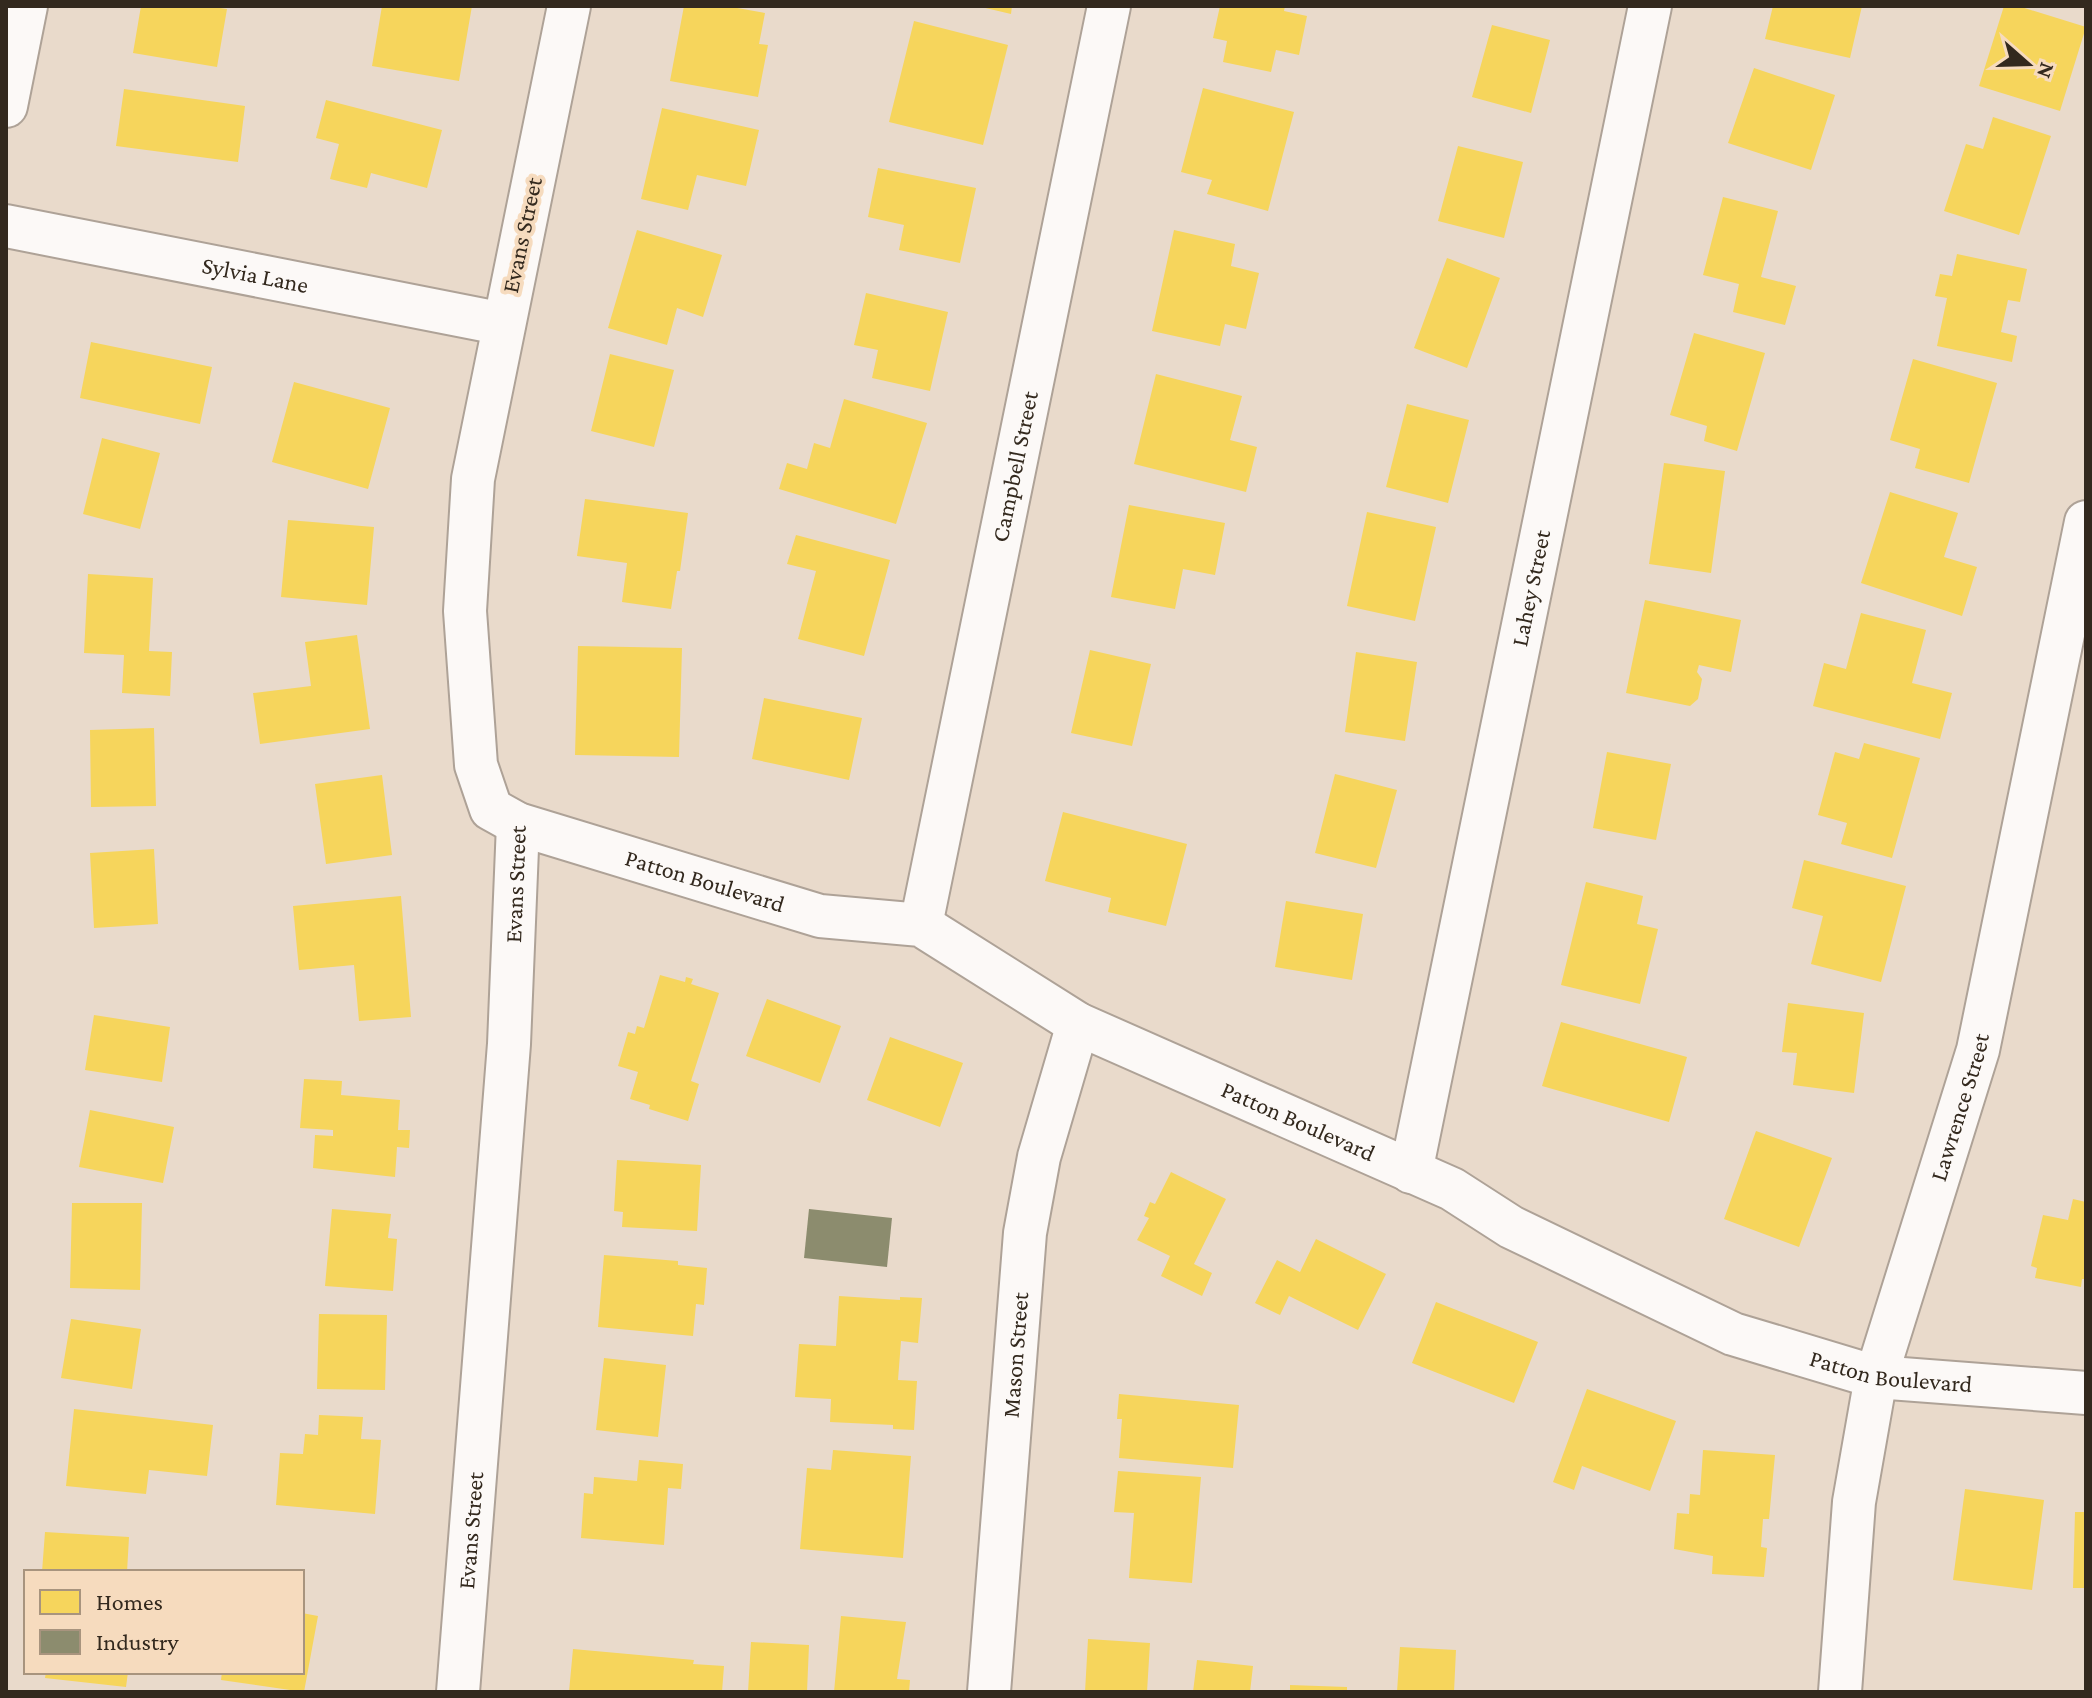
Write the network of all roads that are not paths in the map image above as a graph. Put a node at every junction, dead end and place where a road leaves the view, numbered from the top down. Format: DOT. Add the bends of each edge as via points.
graph roads {
  1 [pos="26,6"];
  2 [pos="569,6"];
  3 [pos="1109,6"];
  4 [pos="1650,6"];
  5 [pos="6,106"];
  6 [pos="6,226"];
  7 [pos="504,324"];
  8 [pos="2086,522"];
  9 [pos="518,824"];
  10 [pos="921,925"];
  11 [pos="1078,1024"];
  12 [pos="1411,1172"];
  13 [pos="1876,1377"];
  14 [pos="2086,1393"];
  15 [pos="458,1692"];
  16 [pos="989,1692"];
  17 [pos="1840,1692"];
  1 -- 5 [label="street"];
  2 -- 7 [label="street, Evans Street"];
  3 -- 10 [label="street, Campbell Street"];
  4 -- 12 [label="street, Lahey Street"];
  6 -- 7 [label="street, Sylvia Lane"];
  7 -- 9 [label="street, Evans Street" via="473,479 465,611 476,765 491,809"];
  8 -- 13 [label="street, Lawrence Street" via="1978,1050"];
  9 -- 10 [label="street, Patton Boulevard" via="820,916"];
  9 -- 15 [label="street, Evans Street" via="509,1044"];
  10 -- 11 [label="street, Patton Boulevard"];
  11 -- 12 [label="street, Patton Boulevard"];
  11 -- 16 [label="street, Mason Street" via="1039,1157 1025,1233"];
  12 -- 13 [label="street, Patton Boulevard" via="1452,1189 1511,1227 1733,1334"];
  13 -- 14 [label="street, Patton Boulevard"];
  13 -- 17 [label="street, Lawrence Street" via="1854,1502"];
}
